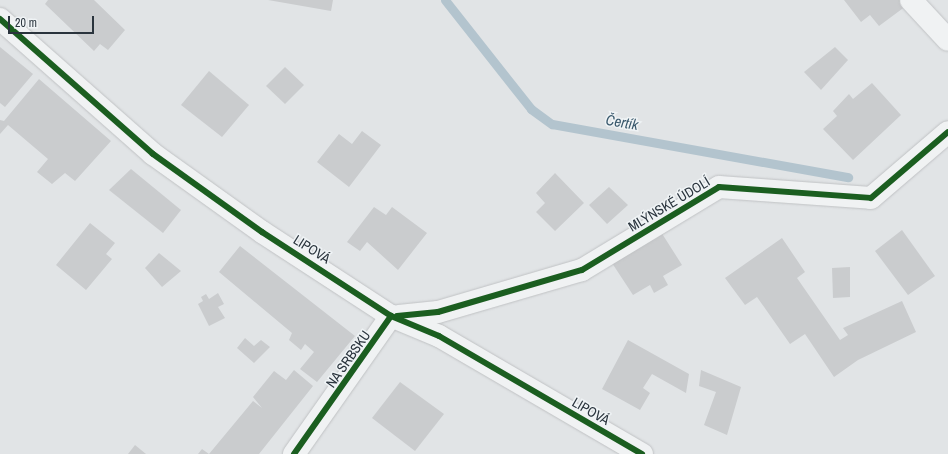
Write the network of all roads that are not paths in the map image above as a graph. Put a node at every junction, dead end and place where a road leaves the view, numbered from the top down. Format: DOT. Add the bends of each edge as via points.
graph roads {
  1 [pos="911,0"];
  2 [pos="0,19"];
  3 [pos="948,40"];
  4 [pos="948,132"];
  5 [pos="391,316"];
  6 [pos="294,454"];
  7 [pos="642,454"];
  1 -- 3 [label="street"];
  2 -- 5 [label="street, LIPOVÁ" via="153,154 262,232"];
  4 -- 5 [label="street, MLÝNSKÉ ÚDOLÍ" via="871,198 719,187 582,270 438,312"];
  5 -- 6 [label="street, NA SRBSKU"];
  5 -- 7 [label="street, LIPOVÁ" via="439,336"];
}
